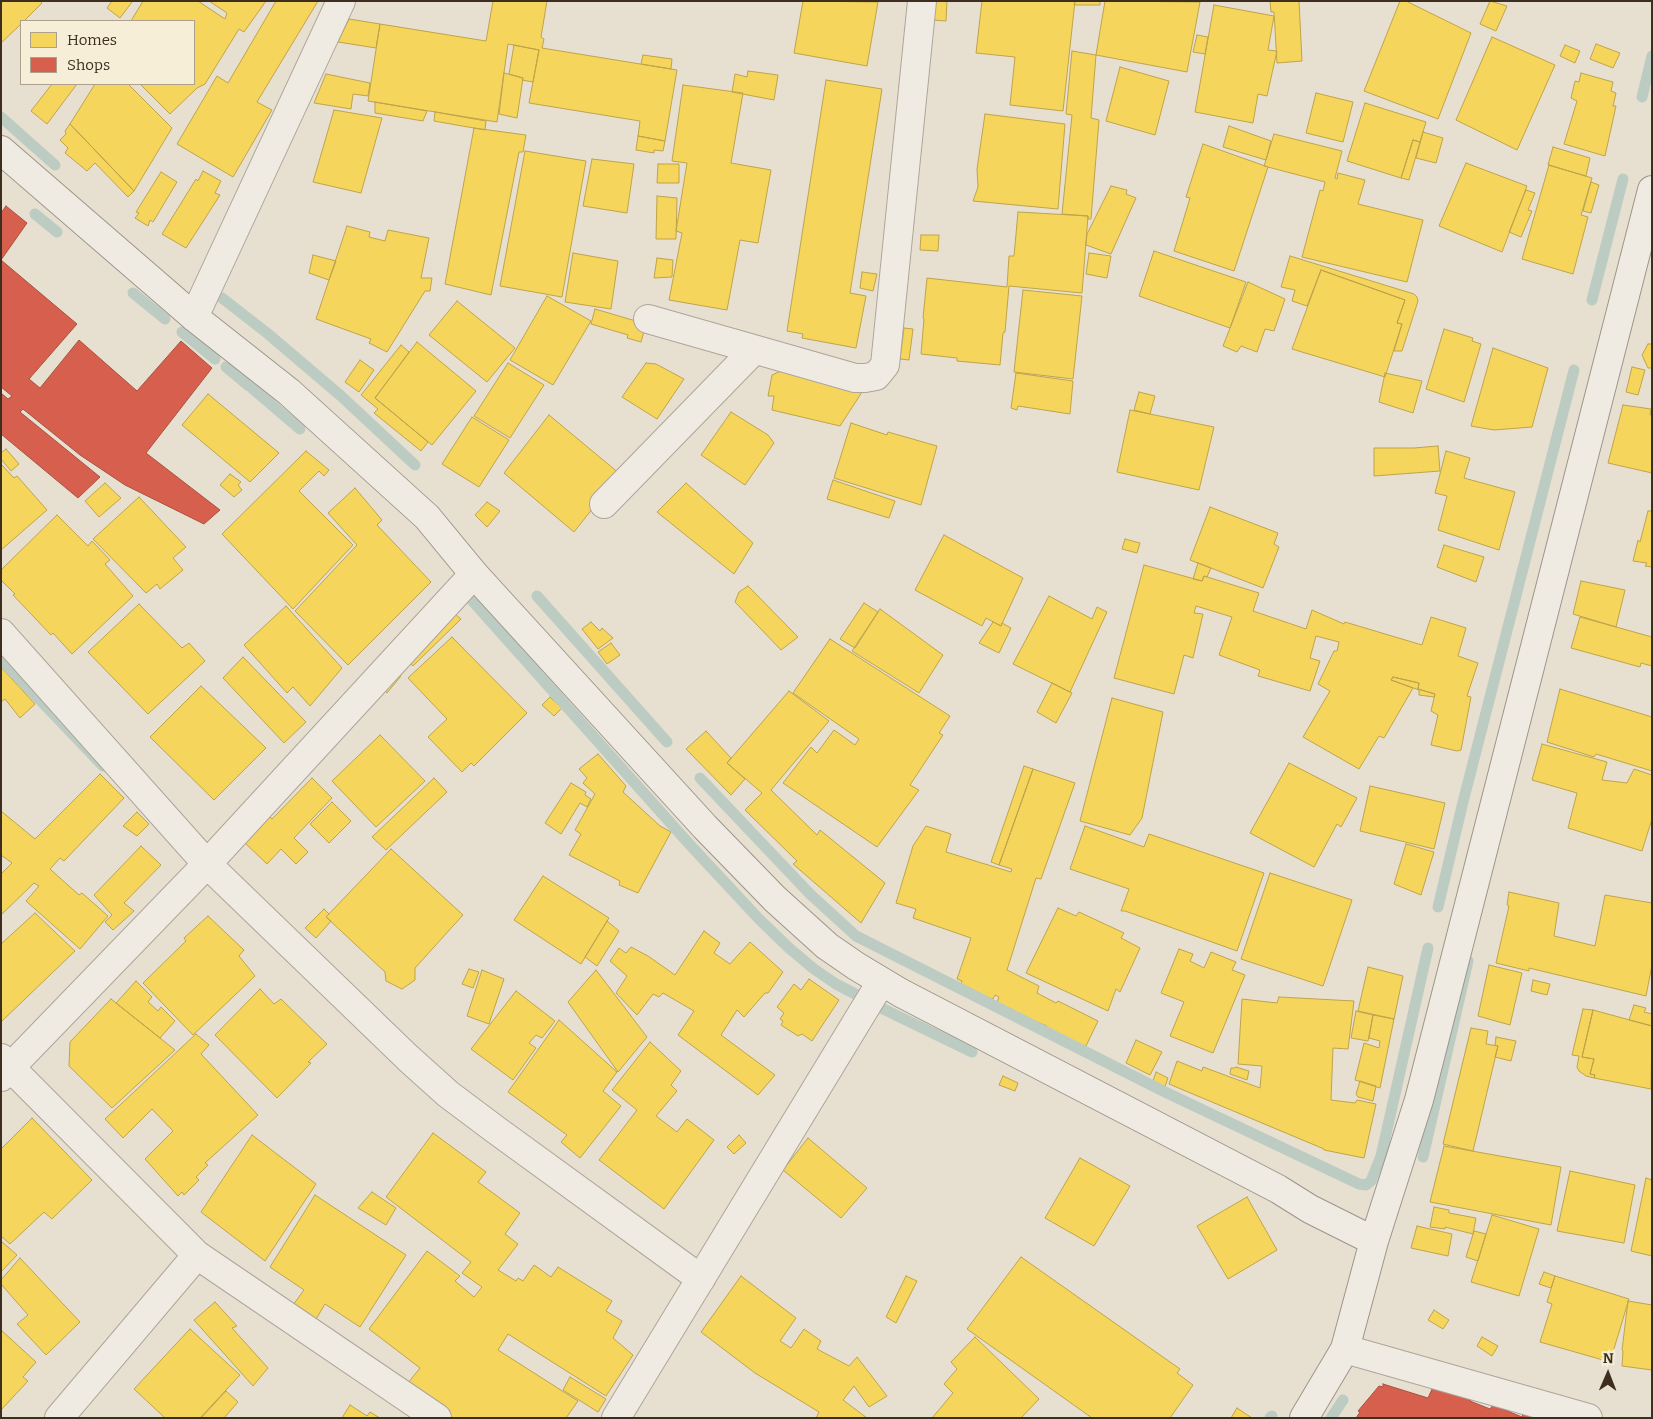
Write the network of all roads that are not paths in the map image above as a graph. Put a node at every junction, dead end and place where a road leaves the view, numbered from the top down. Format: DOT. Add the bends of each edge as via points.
graph roads {
  1 [pos="341,1"];
  2 [pos="922,1"];
  3 [pos="1,150"];
  4 [pos="1652,190"];
  5 [pos="194,317"];
  6 [pos="648,319"];
  7 [pos="754,350"];
  8 [pos="604,504"];
  9 [pos="474,574"];
  10 [pos="1,633"];
  11 [pos="208,864"];
  12 [pos="881,982"];
  13 [pos="4,1067"];
  14 [pos="1374,1241"];
  15 [pos="197,1255"];
  16 [pos="701,1278"];
  17 [pos="1345,1349"];
  18 [pos="59,1418"];
  19 [pos="437,1418"];
  20 [pos="616,1418"];
  21 [pos="1304,1418"];
  22 [pos="1588,1418"];
  1 -- 5 [label="street"];
  2 -- 7 [label="street" via="885,365 876,376 855,378"];
  3 -- 5 [label="street"];
  4 -- 14 [label="street" via="1419,1100"];
  5 -- 9 [label="street" via="289,392 366,460 427,517"];
  6 -- 7 [label="street"];
  7 -- 8 [label="street"];
  9 -- 11 [label="street"];
  9 -- 12 [label="street" via="775,899 827,946"];
  10 -- 11 [label="street"];
  11 -- 13 [label="street"];
  11 -- 16 [label="street" via="448,1094"];
  12 -- 14 [label="street"];
  12 -- 16 [label="street"];
  13 -- 15 [label="street"];
  14 -- 17 [label="street"];
  15 -- 18 [label="street"];
  15 -- 19 [label="street"];
  16 -- 20 [label="street"];
  17 -- 21 [label="street"];
  17 -- 22 [label="street"];
}
